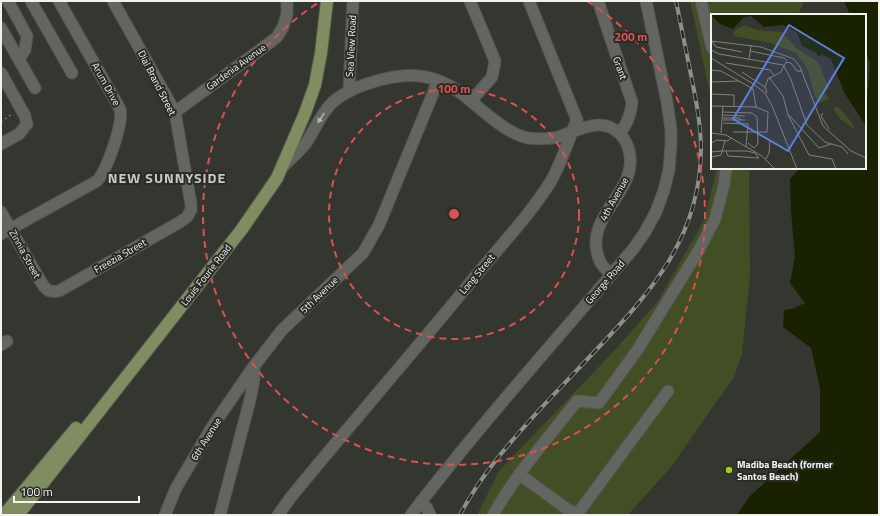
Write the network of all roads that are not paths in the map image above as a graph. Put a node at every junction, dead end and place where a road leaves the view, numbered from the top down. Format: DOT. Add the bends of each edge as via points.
graph roads {
  1 [pos="8,1"];
  2 [pos="31,1"];
  3 [pos="59,1"];
  4 [pos="113,1"];
  5 [pos="287,1"];
  6 [pos="327,1"];
  7 [pos="353,1"];
  8 [pos="470,1"];
  9 [pos="529,1"];
  10 [pos="598,1"];
  11 [pos="646,1"];
  12 [pos="701,1"];
  13 [pos="1,28"];
  14 [pos="711,44"];
  15 [pos="19,59"];
  16 [pos="1,73"];
  17 [pos="72,73"];
  18 [pos="436,80"];
  19 [pos="35,88"];
  20 [pos="348,91"];
  21 [pos="471,101"];
  22 [pos="175,112"];
  23 [pos="572,131"];
  24 [pos="620,134"];
  25 [pos="1,144"];
  26 [pos="283,167"];
  27 [pos="726,169"];
  28 [pos="1,212"];
  29 [pos="187,217"];
  30 [pos="242,229"];
  31 [pos="6,231"];
  32 [pos="612,274"];
  33 [pos="52,292"];
  34 [pos="254,366"];
  35 [pos="668,391"];
  36 [pos="519,474"];
  37 [pos="421,501"];
  38 [pos="4,515"];
  39 [pos="18,515"];
  40 [pos="165,515"];
  41 [pos="220,515"];
  42 [pos="278,515"];
  43 [pos="411,515"];
  44 [pos="430,515"];
  45 [pos="493,515"];
  1 -- 15 [label="street" via="27,36 25,50"];
  2 -- 17 [label="street"];
  3 -- 31 [label="street, Arum Drive" via="120,109 121,116 111,155 97,181"];
  4 -- 22 [label="street, Dial Brand Street"];
  5 -- 22 [label="street, Gardenia Avenue" via="287,14 277,37"];
  6 -- 26 [label="main road, Louis Fourie Road" via="315,85"];
  7 -- 20 [label="street, Sea View Road"];
  8 -- 21 [label="street" via="495,61 492,77"];
  9 -- 23 [label="street, Long Street" via="577,120"];
  10 -- 24 [label="street, Grant" via="632,102 628,123"];
  11 -- 32 [label="street, George Road" via="672,130 669,170 656,212 638,243"];
  12 -- 14 [label="street"];
  13 -- 15 [label="street"];
  15 -- 19 [label="street"];
  16 -- 25 [label="street" via="27,124 19,134"];
  18 -- 20 [label="street" via="419,76 397,77"];
  18 -- 21 [label="street" via="452,86"];
  18 -- 34 [label="street, 5th Avenue" via="434,92 379,225 363,253 282,330"];
  20 -- 26 [label="street, one-way" via="329,106 306,143"];
  21 -- 23 [label="street" via="507,129 521,136 539,139"];
  22 -- 29 [label="street, Dial Brand Street" via="191,204"];
  23 -- 24 [label="street" via="589,125 600,125 616,130"];
  23 -- 42 [label="street, Long Street" via="551,181 527,217 367,405"];
  24 -- 32 [label="street, 4th Avenue" via="629,148 630,168 622,188 600,225 595,243 602,266"];
  26 -- 30 [label="main road, Louis Fourie Road"];
  27 -- 36 [label="street" via="724,185 709,232 634,355 599,403 577,401"];
  28 -- 31 [label="street, Zinnia Street"];
  29 -- 33 [label="street, Freezia Street" via="59,291"];
  30 -- 38 [label="main road"];
  30 -- 39 [label="main road, Louis Fourie Road"];
  31 -- 33 [label="street, Zinnia Street" via="40,282 47,291"];
  32 -- 37 [label="street, George Road" via="509,392"];
  34 -- 40 [label="street, 6th Avenue" via="212,427 176,488"];
  34 -- 41 [label="street" via="250,400"];
  35 -- 36 [label="street" via="578,513 573,513"];
  36 -- 45 [label="street"];
  37 -- 43 [label="street, George Road"];
  37 -- 44 [label="street"];
}
